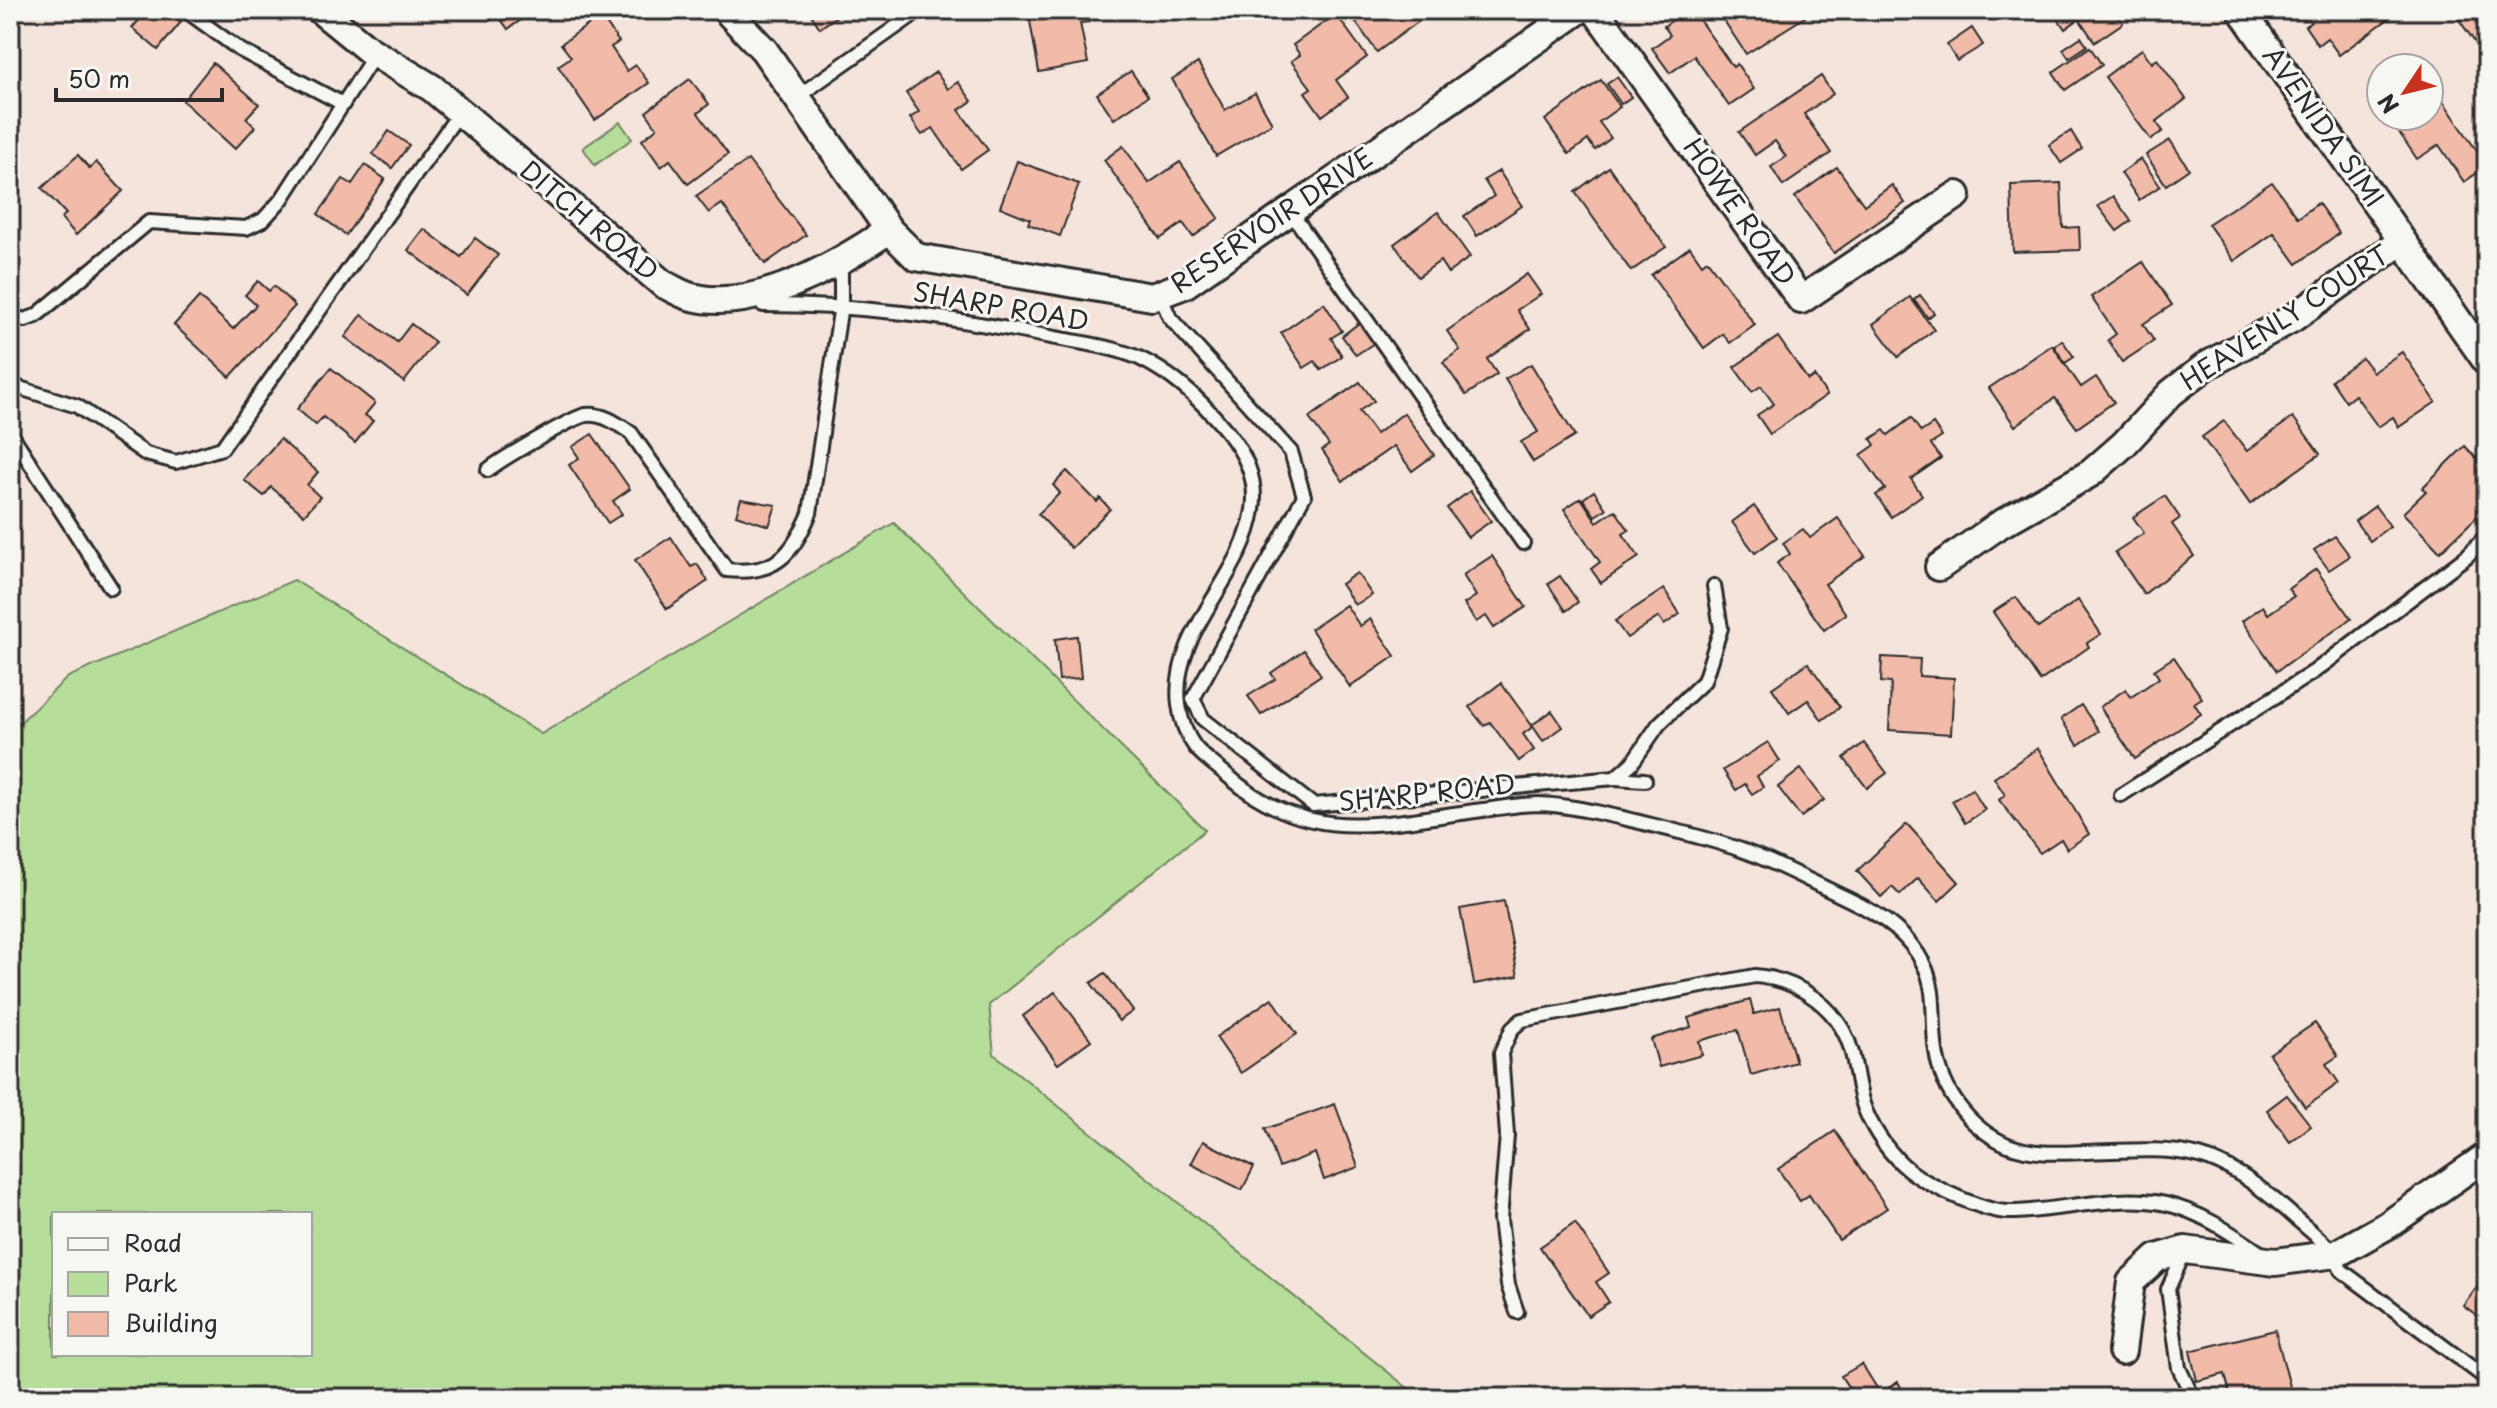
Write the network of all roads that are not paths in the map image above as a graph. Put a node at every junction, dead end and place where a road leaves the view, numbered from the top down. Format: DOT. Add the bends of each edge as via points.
graph roads {
  1 [pos="185,10"];
  2 [pos="320,10"];
  3 [pos="726,10"];
  4 [pos="920,10"];
  5 [pos="1579,10"];
  6 [pos="1595,10"];
  7 [pos="2241,10"];
  8 [pos="1551,18"];
  9 [pos="375,54"];
  10 [pos="797,97"];
  11 [pos="343,104"];
  12 [pos="460,112"];
  13 [pos="1957,195"];
  14 [pos="1290,211"];
  15 [pos="889,230"];
  16 [pos="2402,241"];
  17 [pos="841,262"];
  18 [pos="1160,295"];
  19 [pos="752,296"];
  20 [pos="841,305"];
  21 [pos="10,316"];
  22 [pos="2487,362"];
  23 [pos="10,385"];
  24 [pos="10,432"];
  25 [pos="488,470"];
  26 [pos="2487,535"];
  27 [pos="1523,543"];
  28 [pos="1939,567"];
  29 [pos="1714,586"];
  30 [pos="111,588"];
  31 [pos="1615,778"];
  32 [pos="1645,780"];
  33 [pos="2121,795"];
  34 [pos="2487,1156"];
  35 [pos="2185,1250"];
  36 [pos="2336,1254"];
  37 [pos="2275,1262"];
  38 [pos="1517,1312"];
  39 [pos="2122,1351"];
  40 [pos="2487,1379"];
  41 [pos="2193,1398"];
  1 -- 11 [label="lane" via="240,50"];
  2 -- 9 [label="street, DITCH ROAD"];
  3 -- 10 [label="street, RESERVOIR DRIVE" via="764,50"];
  4 -- 10 [label="lane"];
  5 -- 8 [label="street, RESERVOIR DRIVE"];
  6 -- 13 [label="street, HOWE ROAD" via="1801,300"];
  7 -- 16 [label="street, AVENIDA SIMI"];
  8 -- 14 [label="street, RESERVOIR DRIVE"];
  9 -- 11 [label="lane"];
  9 -- 12 [label="street, DITCH ROAD" via="432,88"];
  10 -- 15 [label="street, RESERVOIR DRIVE"];
  11 -- 21 [label="lane" via="263,220 246,228 149,222 36,316"];
  12 -- 19 [label="street, DITCH ROAD" via="663,284 692,297"];
  12 -- 23 [label="lane" via="222,448 176,462 146,454 77,406"];
  14 -- 18 [label="street, RESERVOIR DRIVE" via="1184,285"];
  14 -- 27 [label="lane"];
  15 -- 17 [label="street, DITCH ROAD"];
  15 -- 18 [label="street, RESERVOIR DRIVE" via="916,257 931,262 1134,296"];
  16 -- 22 [label="street, AVENIDA SIMI"];
  16 -- 28 [label="street, HEAVENLY COURT" via="2293,318 2206,366 2171,393 2091,473 1999,525"];
  17 -- 19 [label="street, DITCH ROAD"];
  17 -- 20 [label="lane"];
  18 -- 31 [label="lane" via="1170,318 1291,452 1304,496 1193,699 1203,719 1313,805"];
  19 -- 20 [label="lane, SHARP ROAD" via="763,305"];
  20 -- 25 [label="lane" via="810,513 797,544 773,565 753,573 727,570 631,433 609,419 585,415"];
  20 -- 36 [label="lane, SHARP ROAD" via="927,313 1132,355 1188,389 1220,422 1243,451 1254,507 1245,539 1181,657 1176,679 1181,720 1193,745 1235,783 1296,819 1342,827 1538,804 1598,812 1755,855 1864,906 1891,923 1911,945 1925,965 1933,994 1942,1074 1953,1098 1985,1133 2010,1146 2043,1153 2170,1148 2203,1154 2236,1171"];
  24 -- 30 [label="lane"];
  26 -- 33 [label="lane" via="2467,556 2315,671"];
  29 -- 31 [label="lane" via="1721,628 1704,681 1659,724"];
  31 -- 32 [label="lane"];
  34 -- 36 [label="street"];
  35 -- 37 [label="street"];
  35 -- 39 [label="street" via="2157,1258 2131,1282"];
  35 -- 41 [label="lane" via="2168,1289 2179,1368"];
  36 -- 37 [label="street"];
  36 -- 40 [label="lane, SHARP ROAD" via="2341,1270"];
  37 -- 38 [label="lane" via="2198,1214 2164,1203 2108,1202 2006,1212 1963,1199 1910,1170 1882,1140 1865,1110 1842,1025 1781,978 1755,976 1522,1020 1512,1029 1501,1053 1507,1135 1500,1219"];
}
